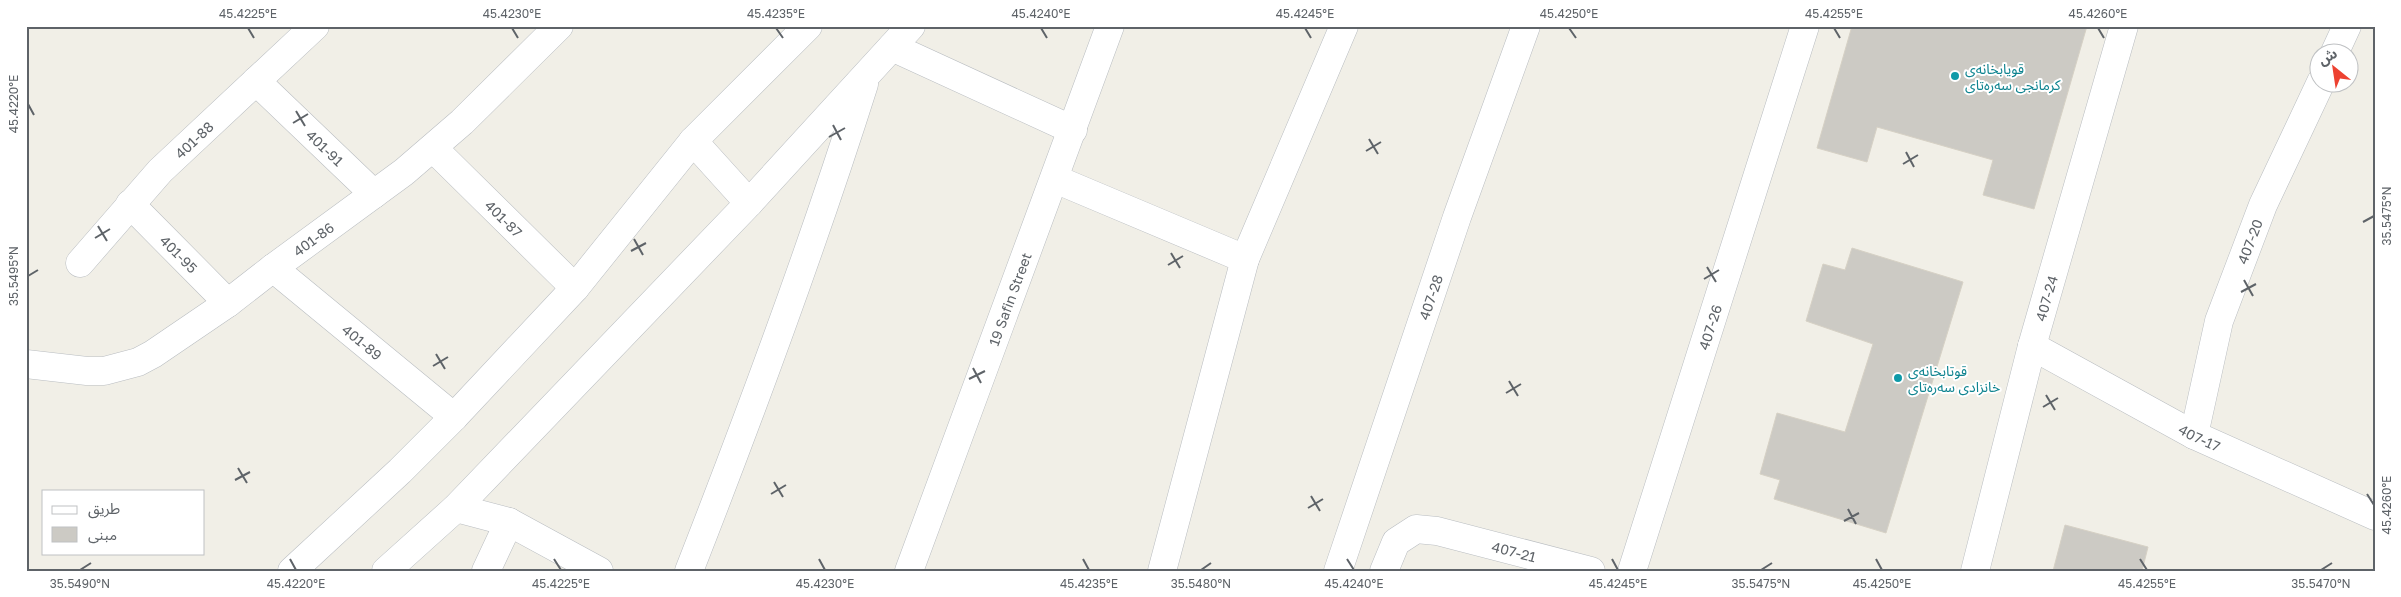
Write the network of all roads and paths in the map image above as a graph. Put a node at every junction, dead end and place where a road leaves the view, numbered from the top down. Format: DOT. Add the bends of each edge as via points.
graph roads {
  1 [pos="559,26"];
  2 [pos="808,26"];
  3 [pos="911,26"];
  4 [pos="1110,26"];
  5 [pos="1344,26"];
  6 [pos="1526,26"];
  7 [pos="1805,26"];
  8 [pos="2124,26"];
  9 [pos="2348,26"];
  10 [pos="309,28"];
  11 [pos="2340,42"];
  12 [pos="892,47"];
  13 [pos="867,75"];
  14 [pos="256,81"];
  15 [pos="2316,92"];
  16 [pos="1073,130"];
  17 [pos="693,140"];
  18 [pos="433,148"];
  19 [pos="1055,179"];
  20 [pos="374,194"];
  21 [pos="749,203"];
  22 [pos="130,204"];
  23 [pos="1244,259"];
  24 [pos="80,263"];
  25 [pos="273,268"];
  26 [pos="575,288"];
  27 [pos="228,303"];
  28 [pos="2032,346"];
  29 [pos="26,364"];
  30 [pos="454,417"];
  31 [pos="2194,435"];
  32 [pos="456,508"];
  33 [pos="2375,516"];
  34 [pos="509,522"];
  35 [pos="292,571"];
  36 [pos="386,571"];
  37 [pos="486,571"];
  38 [pos="600,571"];
  39 [pos="689,571"];
  40 [pos="909,571"];
  41 [pos="1162,571"];
  42 [pos="1338,571"];
  43 [pos="1384,571"];
  44 [pos="1591,571"];
  45 [pos="1632,571"];
  46 [pos="1975,571"];
  1 -- 18 [label="street, 401-86"];
  2 -- 17 [label="street"];
  3 -- 12 [label="street"];
  4 -- 16 [label="street, 19 Safin Street"];
  5 -- 23 [label="street"];
  6 -- 42 [label="street, 407-28"];
  7 -- 45 [label="street, 407-26"];
  8 -- 28 [label="street, 407-24"];
  9 -- 11 [label="street"];
  10 -- 14 [label="street, 401-88"];
  12 -- 13 [label="street"];
  12 -- 16 [label="street"];
  13 -- 21 [label="street"];
  13 -- 39 [label="street" via="759,392"];
  14 -- 20 [label="street, 401-91"];
  14 -- 22 [label="street, 401-88"];
  15 -- 31 [label="street, 407-20" via="2263,205 2219,321"];
  16 -- 19 [label="street, 19 Safin Street"];
  17 -- 21 [label="street"];
  17 -- 26 [label="street"];
  18 -- 20 [label="street, 401-86"];
  18 -- 26 [label="street, 401-87"];
  19 -- 23 [label="street"];
  19 -- 40 [label="street, 19 Safin Street"];
  20 -- 25 [label="street, 401-86"];
  21 -- 32 [label="street"];
  22 -- 24 [label="street, 401-88"];
  22 -- 27 [label="street, 401-95"];
  23 -- 41 [label="street"];
  25 -- 27 [label="street, 401-86"];
  25 -- 30 [label="street, 401-89"];
  26 -- 30 [label="street"];
  27 -- 29 [label="street, 401-86" via="153,354 121,367 87,371"];
  28 -- 31 [label="street, 407-17"];
  28 -- 46 [label="street, 407-24"];
  30 -- 35 [label="street"];
  31 -- 33 [label="street, 407-17"];
  32 -- 34 [label="street"];
  32 -- 36 [label="street"];
  34 -- 37 [label="street"];
  34 -- 38 [label="street"];
  43 -- 44 [label="street, 407-21" via="1396,542 1416,529 1437,531"];
}
